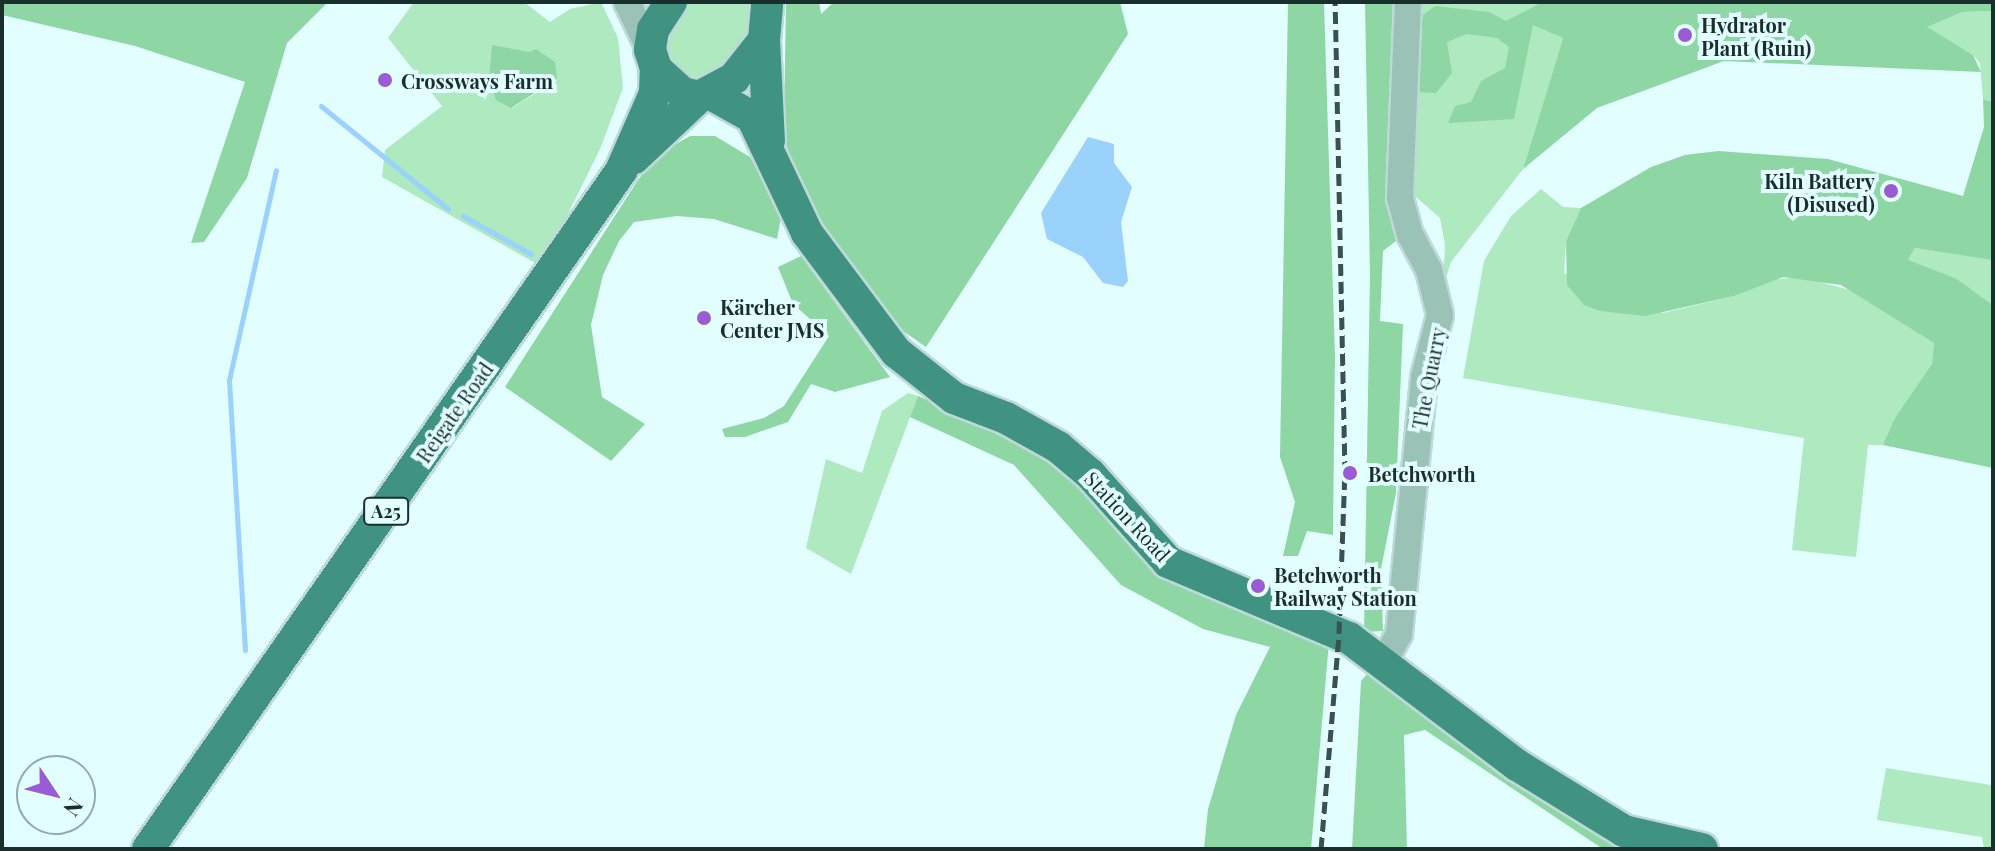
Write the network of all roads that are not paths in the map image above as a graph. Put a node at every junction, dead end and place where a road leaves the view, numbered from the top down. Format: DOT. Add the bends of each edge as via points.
graph roads {
  1 [pos="627,2"];
  2 [pos="671,2"];
  3 [pos="767,2"];
  4 [pos="1408,2"];
  5 [pos="764,40"];
  6 [pos="653,60"];
  7 [pos="705,96"];
  8 [pos="770,147"];
  9 [pos="621,171"];
  10 [pos="1384,662"];
  11 [pos="148,849"];
  12 [pos="1702,849"];
  1 -- 6 [label="street"];
  2 -- 6 [label="main road, Reigate Road" via="653,30"];
  3 -- 5 [label="main road, Station Road"];
  4 -- 10 [label="street, The Quarry" via="1400,198 1410,235 1429,270 1440,315 1424,377 1399,634"];
  5 -- 7 [label="main road, Reigate Road" via="734,78"];
  5 -- 8 [label="main road, Station Road"];
  6 -- 7 [label="main road, Station Road" via="683,93"];
  6 -- 9 [label="main road, Reigate Road / A25" via="655,93"];
  7 -- 8 [label="main road, Station Road" via="752,117"];
  7 -- 9 [label="main road, Reigate Road / A25"];
  8 -- 10 [label="main road, Station Road" via="807,233 896,352 954,398 1006,418 1058,447 1090,474 1168,562 1208,583 1325,626"];
  9 -- 11 [label="main road, Reigate Road / A25"];
  10 -- 12 [label="main road, Station Road" via="1517,765 1624,831"];
}
